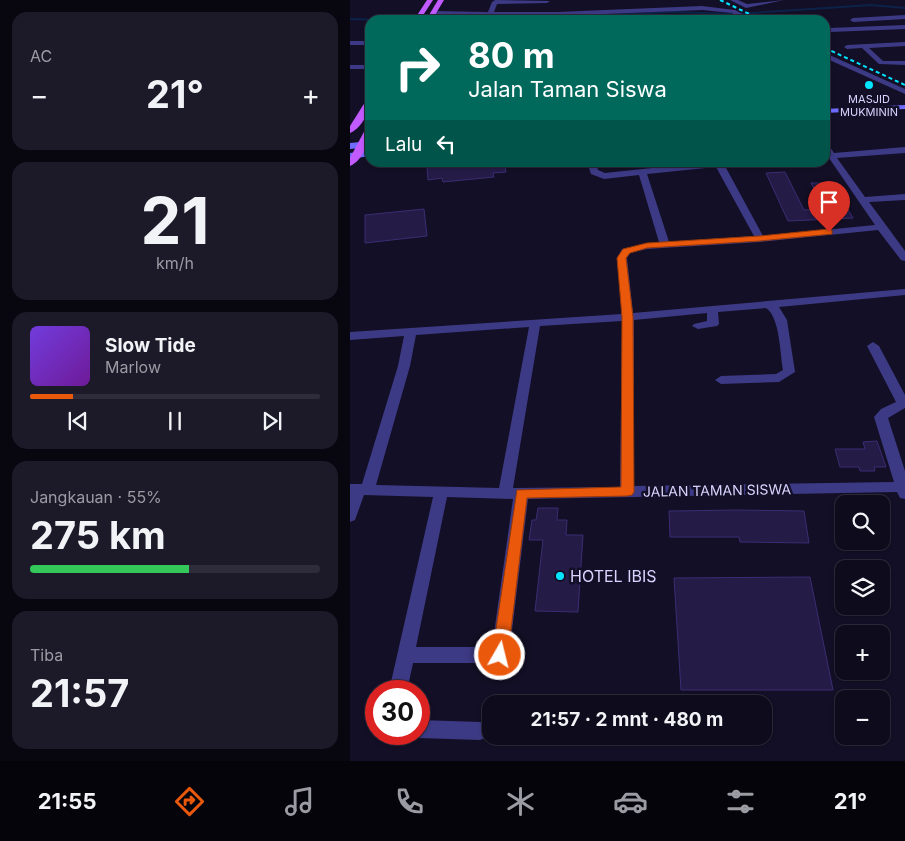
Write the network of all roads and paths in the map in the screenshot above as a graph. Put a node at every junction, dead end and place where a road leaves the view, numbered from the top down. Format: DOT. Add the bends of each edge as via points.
graph roads {
  1 [pos="430,0"];
  2 [pos="441,0"];
  3 [pos="733,0"];
  4 [pos="776,0"];
  5 [pos="546,1"];
  6 [pos="681,12"];
  7 [pos="490,13"];
  8 [pos="557,14"];
  9 [pos="421,15"];
  10 [pos="432,15"];
  11 [pos="444,15"];
  12 [pos="579,15"];
  13 [pos="621,15"];
  14 [pos="685,15"];
  15 [pos="742,15"];
  16 [pos="884,18"];
  17 [pos="905,18"];
  18 [pos="853,20"];
  19 [pos="905,27"];
  20 [pos="893,28"];
  21 [pos="830,30"];
  22 [pos="350,43"];
  23 [pos="365,43"];
  24 [pos="905,44"];
  25 [pos="863,46"];
  26 [pos="847,47"];
  27 [pos="830,57"];
  28 [pos="905,63"];
  29 [pos="350,67"];
  30 [pos="365,67"];
  31 [pos="905,92"];
  32 [pos="905,103"];
  33 [pos="830,106"];
  34 [pos="905,107"];
  35 [pos="365,110"];
  36 [pos="830,111"];
  37 [pos="350,131"];
  38 [pos="365,145"];
  39 [pos="350,146"];
  40 [pos="365,146"];
  41 [pos="905,150"];
  42 [pos="354,155"];
  43 [pos="830,156"];
  44 [pos="830,159"];
  45 [pos="350,163"];
  46 [pos="592,167"];
  47 [pos="685,167"];
  48 [pos="720,167"];
  49 [pos="642,171"];
  50 [pos="905,197"];
  51 [pos="863,200"];
  52 [pos="881,226"];
  53 [pos="760,239"];
  54 [pos="664,244"];
  55 [pos="900,246"];
  56 [pos="905,258"];
  57 [pos="905,292"];
  58 [pos="767,304"];
  59 [pos="712,309"];
  60 [pos="628,317"];
  61 [pos="536,324"];
  62 [pos="698,326"];
  63 [pos="411,332"];
  64 [pos="350,336"];
  65 [pos="873,346"];
  66 [pos="721,380"];
  67 [pos="904,403"];
  68 [pos="359,489"];
  69 [pos="904,489"];
  70 [pos="441,492"];
  71 [pos="627,492"];
  72 [pos="521,493"];
  73 [pos="504,494"];
  74 [pos="350,516"];
  75 [pos="406,655"];
  76 [pos="400,680"];
  77 [pos="430,729"];
  78 [pos="480,731"];
  1 -- 9 [label="main road"];
  2 -- 10 [label="main road"];
  3 -- 4 [label="street" via="746,6"];
  5 -- 7 [label="street" via="494,2"];
  5 -- 8 [label="street"];
  6 -- 13 [label="street"];
  6 -- 14 [label="street"];
  6 -- 15 [label="street" via="715,8"];
  7 -- 8 [label="street"];
  7 -- 11 [label="street" via="471,11"];
  8 -- 12 [label="street"];
  16 -- 17 [label="street"];
  16 -- 18 [label="street"];
  16 -- 20 [label="street"];
  19 -- 20 [label="street"];
  20 -- 21 [label="street"];
  22 -- 23 [label="street"];
  24 -- 25 [label="street"];
  25 -- 26 [label="street"];
  25 -- 28 [label="street" via="881,63"];
  27 -- 31 [label="street"];
  29 -- 30 [label="street"];
  32 -- 33 [label="main road"];
  34 -- 36 [label="main road"];
  35 -- 37 [label="main road"];
  38 -- 39 [label="main road"];
  40 -- 42 [label="main road"];
  41 -- 43 [label="street"];
  42 -- 45 [label="main road"];
  44 -- 51 [label="street"];
  46 -- 49 [label="street" via="600,176"];
  47 -- 49 [label="street"];
  48 -- 53 [label="street"];
  49 -- 54 [label="street"];
  50 -- 51 [label="street"];
  51 -- 52 [label="street"];
  52 -- 53 [label="street"];
  52 -- 55 [label="street"];
  53 -- 54 [label="street"];
  54 -- 60 [label="street" via="633,248 622,258"];
  55 -- 56 [label="street"];
  57 -- 58 [label="street"];
  58 -- 59 [label="street"];
  58 -- 66 [label="street" via="782,320 789,372 778,378"];
  59 -- 60 [label="street"];
  59 -- 62 [label="street" via="713,324"];
  60 -- 61 [label="street"];
  60 -- 71 [label="street"];
  61 -- 63 [label="street"];
  61 -- 73 [label="street"];
  63 -- 64 [label="street"];
  63 -- 68 [label="street" via="404,366"];
  65 -- 67 [label="street"];
  67 -- 69 [label="street" via="881,417"];
  68 -- 70 [label="street, JALAN TAMAN SISWA"];
  68 -- 74 [label="street"];
  69 -- 71 [label="street, JALAN TAMAN SISWA"];
  70 -- 73 [label="street, JALAN TAMAN SISWA"];
  70 -- 75 [label="street"];
  71 -- 72 [label="street, JALAN TAMAN SISWA"];
  72 -- 73 [label="street, JALAN TAMAN SISWA"];
  72 -- 75 [label="street" via="500,655"];
  75 -- 76 [label="street"];
  77 -- 78 [label="street"];
}
